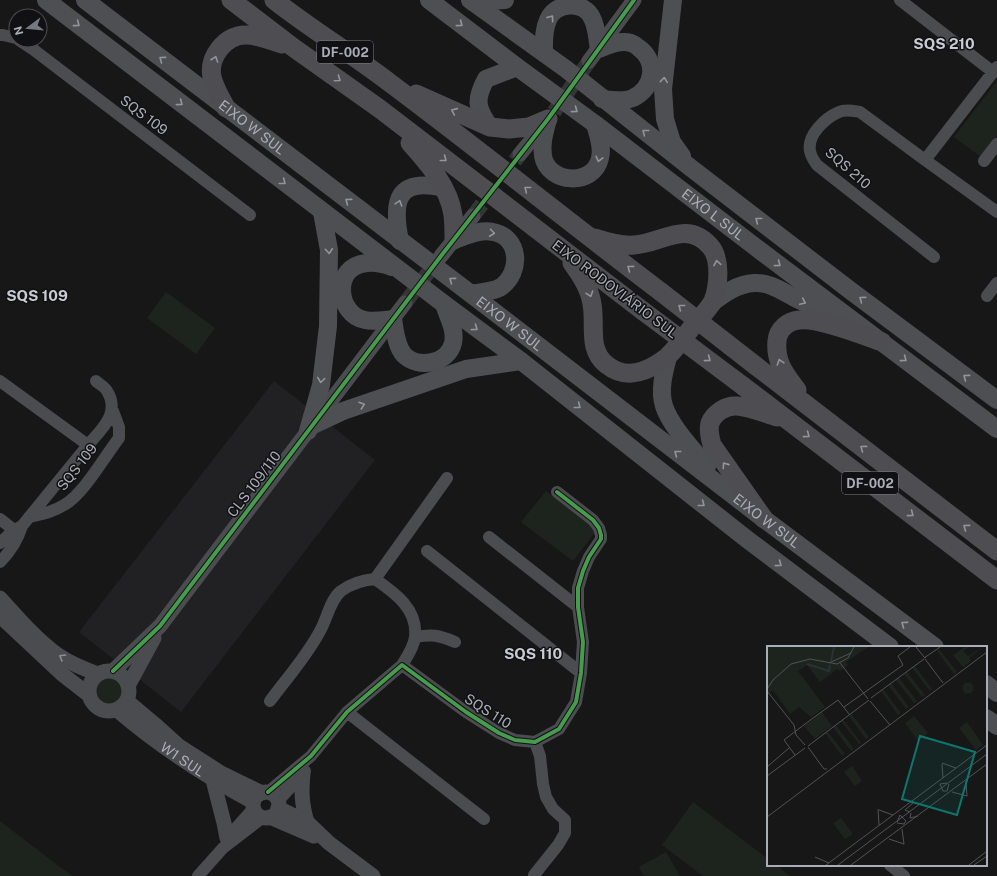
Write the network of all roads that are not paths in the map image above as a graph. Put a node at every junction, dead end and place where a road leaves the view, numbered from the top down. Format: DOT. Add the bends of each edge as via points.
graph roads {
  1 [pos="46,0"];
  2 [pos="85,0"];
  3 [pos="231,0"];
  4 [pos="274,0"];
  5 [pos="293,0"];
  6 [pos="429,0"];
  7 [pos="505,0"];
  8 [pos="634,0"];
  9 [pos="673,0"];
  10 [pos="900,0"];
  11 [pos="472,1"];
  12 [pos="302,22"];
  13 [pos="32,48"];
  14 [pos="294,48"];
  15 [pos="544,54"];
  16 [pos="594,55"];
  17 [pos="517,67"];
  18 [pos="995,69"];
  19 [pos="389,82"];
  20 [pos="602,99"];
  21 [pos="226,108"];
  22 [pos="380,109"];
  23 [pos="551,115"];
  24 [pos="595,124"];
  25 [pos="490,127"];
  26 [pos="997,144"];
  27 [pos="520,154"];
  28 [pos="925,160"];
  29 [pos="984,161"];
  30 [pos="690,168"];
  31 [pos="443,188"];
  32 [pos="322,212"];
  33 [pos="997,212"];
  34 [pos="250,215"];
  35 [pos="473,216"];
  36 [pos="588,236"];
  37 [pos="454,240"];
  38 [pos="400,241"];
  39 [pos="562,250"];
  40 [pos="441,256"];
  41 [pos="934,257"];
  42 [pos="396,268"];
  43 [pos="997,283"];
  44 [pos="471,294"];
  45 [pos="987,296"];
  46 [pos="712,302"];
  47 [pos="405,303"];
  48 [pos="444,304"];
  49 [pos="393,319"];
  50 [pos="854,320"];
  51 [pos="882,342"];
  52 [pos="668,357"];
  53 [pos="521,362"];
  54 [pos="0,381"];
  55 [pos="96,381"];
  56 [pos="997,400"];
  57 [pos="808,406"];
  58 [pos="112,411"];
  59 [pos="786,419"];
  60 [pos="310,428"];
  61 [pos="997,429"];
  62 [pos="88,445"];
  63 [pos="447,478"];
  64 [pos="725,489"];
  65 [pos="557,492"];
  66 [pos="0,519"];
  67 [pos="764,519"];
  68 [pos="21,527"];
  69 [pos="489,537"];
  70 [pos="0,543"];
  71 [pos="997,551"];
  72 [pos="427,552"];
  73 [pos="0,562"];
  74 [pos="375,579"];
  75 [pos="997,580"];
  76 [pos="0,598"];
  77 [pos="578,607"];
  78 [pos="0,616"];
  79 [pos="160,626"];
  80 [pos="415,637"];
  81 [pos="455,642"];
  82 [pos="889,646"];
  83 [pos="934,646"];
  84 [pos="402,665"];
  85 [pos="112,671"];
  86 [pos="581,673"];
  87 [pos="98,674"];
  88 [pos="987,685"];
  89 [pos="997,693"];
  90 [pos="89,694"];
  91 [pos="124,699"];
  92 [pos="270,701"];
  93 [pos="347,712"];
  94 [pos="987,719"];
  95 [pos="997,726"];
  96 [pos="535,742"];
  97 [pos="311,756"];
  98 [pos="303,774"];
  99 [pos="213,780"];
  100 [pos="266,805"];
  101 [pos="484,819"];
  102 [pos="307,822"];
  103 [pos="225,843"];
  104 [pos="329,843"];
  105 [pos="891,866"];
  106 [pos="534,875"];
  107 [pos="198,876"];
  108 [pos="373,876"];
  109 [pos="904,876"];
  1 -- 32 [label="main road, EIXO W SUL, one-way"];
  21 -- 2 [label="main road, EIXO W SUL, one-way"];
  3 -- 14 [label="highway, EIXO RODOVIÁRIO SUL / DF-002"];
  4 -- 12 [label="highway, EIXO RODOVIÁRIO SUL / DF-002"];
  5 -- 12 [label="highway"];
  6 -- 17 [label="main road, EIXO L SUL, one-way"];
  7 -- 11 [label="main road"];
  8 -- 16 [label="street"];
  30 -- 9 [label="main road, one-way" via="672,142 665,119 663,89"];
  10 -- 18 [label="street"];
  11 -- 15 [label="main road, EIXO L SUL"];
  12 -- 19 [label="highway, EIXO RODOVIÁRIO SUL / DF-002"];
  13 -- 34 [label="street, SQS 109"];
  21 -- 14 [label="highway, one-way" via="215,89 212,75 213,60 219,47 230,39 245,35"];
  14 -- 22 [label="highway, EIXO RODOVIÁRIO SUL / DF-002, one-way"];
  15 -- 16 [label="main road, one-way" via="544,34 548,19 558,10 570,5 584,7 592,18 596,31"];
  15 -- 20 [label="main road, EIXO L SUL"];
  16 -- 20 [label="main road" via="620,42 632,43 649,59 652,71 649,82 632,98"];
  17 -- 24 [label="main road, EIXO L SUL, one-way"];
  17 -- 25 [label="main road" via="486,79 481,89 478,102 481,115"];
  18 -- 28 [label="street"];
  25 -- 19 [label="highway, one-way"];
  36 -- 19 [label="highway, EIXO RODOVIÁRIO SUL / DF-002, one-way"];
  30 -- 20 [label="main road, EIXO L SUL, one-way"];
  38 -- 21 [label="main road, EIXO W SUL, one-way"];
  22 -- 31 [label="highway" via="429,164"];
  22 -- 39 [label="highway, EIXO RODOVIÁRIO SUL / DF-002, one-way"];
  24 -- 23 [label="main road, one-way" via="600,143 600,158 596,168 587,176 573,179 560,177 550,170 543,157 542,139"];
  23 -- 25 [label="highway" via="529,127"];
  23 -- 27 [label="street"];
  24 -- 50 [label="main road, EIXO L SUL, one-way"];
  26 -- 29 [label="street"];
  28 -- 33 [label="street, SQS 210"];
  28 -- 41 [label="street, SQS 210" via="860,112 850,110 830,117 816,130 811,140 810,150 817,165"];
  56 -- 30 [label="main road, EIXO L SUL, one-way"];
  31 -- 37 [label="highway" via="453,215"];
  38 -- 31 [label="main road, one-way" via="396,211 399,198 406,190 417,186"];
  32 -- 42 [label="main road, EIXO W SUL"];
  32 -- 60 [label="main road, one-way" via="330,250 328,326 321,385"];
  35 -- 37 [label="street"];
  46 -- 36 [label="highway, one-way" via="718,274 717,260 711,246 698,236 682,233 634,245 616,244"];
  57 -- 36 [label="highway, EIXO RODOVIÁRIO SUL / DF-002, one-way, bridge"];
  37 -- 40 [label="street"];
  37 -- 44 [label="main road, one-way" via="479,232 492,231 503,235 512,245 515,257 514,271 508,280 500,287"];
  44 -- 38 [label="main road, EIXO W SUL, one-way"];
  39 -- 52 [label="highway, one-way" via="587,287 594,317 594,343 598,355 606,364 616,371 628,374 652,368"];
  39 -- 59 [label="highway, EIXO RODOVIÁRIO SUL / DF-002, one-way, bridge"];
  42 -- 48 [label="main road, EIXO W SUL"];
  42 -- 49 [label="main road" via="379,263 358,264 345,275 342,292 346,305 354,315 364,320"];
  43 -- 45 [label="street"];
  64 -- 44 [label="main road, EIXO W SUL, one-way"];
  46 -- 50 [label="main road, one-way" via="739,286 754,283 769,285 806,303"];
  46 -- 52 [label="highway"];
  47 -- 49 [label="street, CLS 109/110"];
  48 -- 49 [label="main road" via="453,329 453,344 447,355 438,361 425,363 414,361 404,355 398,343"];
  48 -- 53 [label="main road, EIXO W SUL, one-way"];
  49 -- 60 [label="street, CLS 109/110"];
  50 -- 51 [label="main road, EIXO L SUL"];
  57 -- 51 [label="highway, one-way" via="782,370 776,350 778,334 786,324 799,320 814,321"];
  51 -- 61 [label="main road, EIXO L SUL, one-way"];
  52 -- 64 [label="main road" via="663,378 664,405 671,420"];
  60 -- 53 [label="main road, one-way" via="343,411 466,369"];
  53 -- 82 [label="main road, EIXO W SUL, one-way" via="748,540"];
  54 -- 62 [label="street, SQS 109"];
  55 -- 58 [label="street, SQS 109" via="107,391"];
  71 -- 57 [label="highway, EIXO RODOVIÁRIO SUL / DF-002, one-way"];
  58 -- 62 [label="street, SQS 109" via="105,426"];
  58 -- 68 [label="street, SQS 109" via="119,427 119,438 81,492 66,504"];
  67 -- 59 [label="highway, one-way" via="712,445 709,424 714,415 723,409 736,406"];
  59 -- 75 [label="highway, EIXO RODOVIÁRIO SUL / DF-002, one-way"];
  60 -- 79 [label="street, CLS 109/110"];
  62 -- 68 [label="street, SQS 109"];
  63 -- 74 [label="street"];
  64 -- 67 [label="main road, EIXO W SUL"];
  65 -- 77 [label="street" via="593,520 601,535 583,570 578,588"];
  66 -- 68 [label="street"];
  83 -- 67 [label="main road, EIXO W SUL, one-way"];
  68 -- 70 [label="street, SQS 109"];
  68 -- 73 [label="street, SQS 109" via="5,558"];
  69 -- 77 [label="street"];
  72 -- 86 [label="street"];
  74 -- 80 [label="street" via="397,595 408,607 414,623"];
  74 -- 92 [label="street" via="351,584 340,592 320,632"];
  87 -- 76 [label="street, one-way" via="59,656 41,642"];
  77 -- 86 [label="street" via="582,642"];
  78 -- 90 [label="street" via="62,674"];
  79 -- 85 [label="street, CLS 109/110"];
  79 -- 91 [label="street, CLS 109/110"];
  80 -- 81 [label="street" via="438,636"];
  80 -- 84 [label="street"];
  84 -- 93 [label="street"];
  84 -- 96 [label="street, SQS 110" via="499,733 516,740"];
  85 -- 87 [label="street"];
  85 -- 91 [label="street" via="120,674 125,680"];
  86 -- 96 [label="street" via="576,702 559,729"];
  87 -- 90 [label="street" via="92,680"];
  88 -- 89 [label="main road"];
  90 -- 91 [label="street" via="91,702 97,708 110,712"];
  91 -- 99 [label="street, W1 SUL" via="151,738"];
  91 -- 100 [label="street, W1 SUL" via="179,746"];
  93 -- 97 [label="street"];
  93 -- 101 [label="street"];
  94 -- 95 [label="main road"];
  96 -- 106 [label="street" via="540,756 546,797 553,809 565,820 565,833"];
  97 -- 98 [label="street"];
  97 -- 100 [label="street"];
  98 -- 100 [label="street"];
  98 -- 102 [label="street" via="302,806"];
  99 -- 100 [label="street, W1 SUL"];
  99 -- 103 [label="street" via="224,823"];
  100 -- 102 [label="street, W1 SUL"];
  100 -- 103 [label="street"];
  100 -- 104 [label="street, W1 SUL"];
  102 -- 104 [label="street, W1 SUL"];
  103 -- 107 [label="street"];
  104 -- 108 [label="street, W1 SUL"];
  105 -- 109 [label="street"];
}
